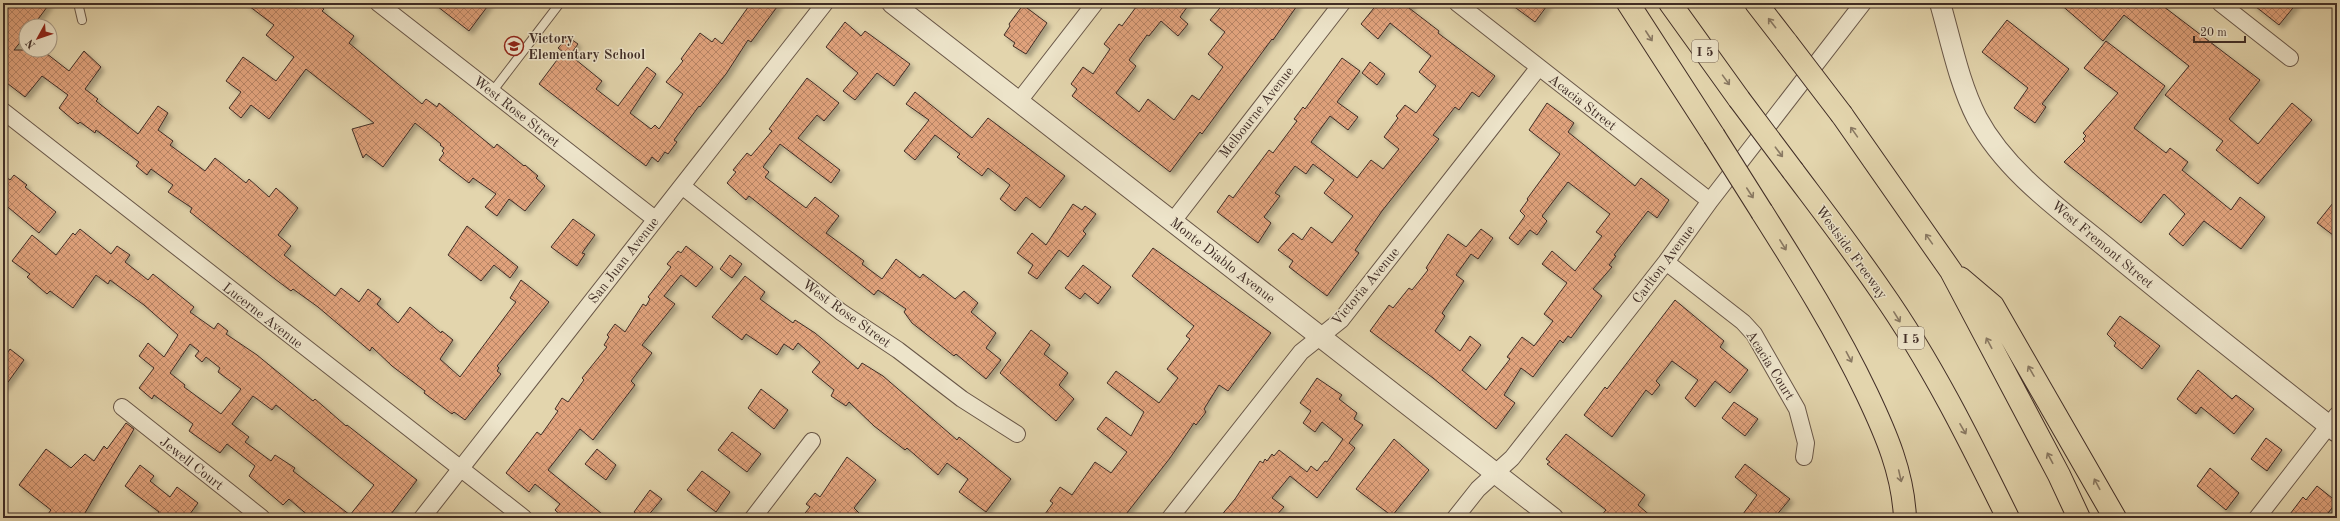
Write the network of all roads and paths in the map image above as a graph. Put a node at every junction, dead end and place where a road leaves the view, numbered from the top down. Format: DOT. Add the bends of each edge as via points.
graph roads {
  1 [pos="78,3"];
  2 [pos="378,3"];
  3 [pos="560,3"];
  4 [pos="824,3"];
  5 [pos="892,3"];
  6 [pos="1095,3"];
  7 [pos="1342,3"];
  8 [pos="1457,3"];
  9 [pos="1628,3"];
  10 [pos="1670,3"];
  11 [pos="1756,3"];
  12 [pos="1863,3"];
  13 [pos="1940,3"];
  14 [pos="2220,3"];
  15 [pos="82,20"];
  16 [pos="2290,58"];
  17 [pos="1539,67"];
  18 [pos="492,92"];
  19 [pos="1019,101"];
  20 [pos="3,111"];
  21 [pos="682,186"];
  22 [pos="1710,201"];
  23 [pos="655,219"];
  24 [pos="1172,221"];
  25 [pos="1666,262"];
  26 [pos="1951,271"];
  27 [pos="1320,336"];
  28 [pos="122,407"];
  29 [pos="2334,424"];
  30 [pos="1017,434"];
  31 [pos="812,441"];
  32 [pos="1804,457"];
  33 [pos="460,469"];
  34 [pos="1495,473"];
  35 [pos="262,518"];
  36 [pos="422,518"];
  37 [pos="524,518"];
  38 [pos="752,518"];
  39 [pos="1170,518"];
  40 [pos="1455,518"];
  41 [pos="1553,518"];
  42 [pos="1906,518"];
  43 [pos="2008,518"];
  44 [pos="2079,518"];
  45 [pos="2115,518"];
  46 [pos="2257,518"];
  1 -- 15 [label="lane"];
  2 -- 18 [label="street, West Rose Street"];
  3 -- 18 [label="lane"];
  4 -- 21 [label="street, San Juan Avenue"];
  5 -- 19 [label="street, Monte Diablo Avenue"];
  6 -- 19 [label="street"];
  7 -- 24 [label="street, Melbourne Avenue"];
  8 -- 17 [label="street, Acacia Street"];
  9 -- 42 [label="highway, one-way, bridge" via="1821,306 1851,360 1883,428 1900,475"];
  10 -- 43 [label="highway, Westside Freeway / I 5, one-way, bridge" via="1882,292 1971,442"];
  26 -- 11 [label="highway, one-way, bridge" via="1842,115"];
  12 -- 22 [label="street, Carlton Avenue"];
  13 -- 29 [label="street, West Fremont Street" via="1970,103 1985,130 2008,162 2048,200 2201,326"];
  14 -- 16 [label="street"];
  17 -- 22 [label="street, Acacia Street"];
  17 -- 27 [label="street, Victoria Avenue" via="1341,320"];
  18 -- 23 [label="street, West Rose Street"];
  19 -- 24 [label="street, Monte Diablo Avenue"];
  20 -- 33 [label="street, Lucerne Avenue"];
  21 -- 23 [label="street, San Juan Avenue"];
  21 -- 30 [label="street, West Rose Street" via="841,312 898,350 962,399"];
  22 -- 25 [label="street, Carlton Avenue"];
  23 -- 33 [label="street, San Juan Avenue"];
  24 -- 27 [label="street, Monte Diablo Avenue"];
  25 -- 32 [label="street, Acacia Court" via="1743,322 1754,334 1797,409 1806,443"];
  25 -- 34 [label="street, Carlton Avenue" via="1512,458"];
  44 -- 26 [label="highway, one-way" via="2059,475"];
  45 -- 26 [label="highway, one-way" via="1994,306"];
  27 -- 34 [label="street, Monte Diablo Avenue"];
  27 -- 39 [label="street, Victoria Avenue" via="1301,352"];
  28 -- 35 [label="street, Jewell Court"];
  29 -- 46 [label="street"];
  31 -- 38 [label="street"];
  33 -- 36 [label="street, San Juan Avenue"];
  33 -- 37 [label="street, Lucerne Avenue"];
  34 -- 40 [label="street, Carlton Avenue" via="1478,489"];
  34 -- 41 [label="street, Monte Diablo Avenue"];
}
